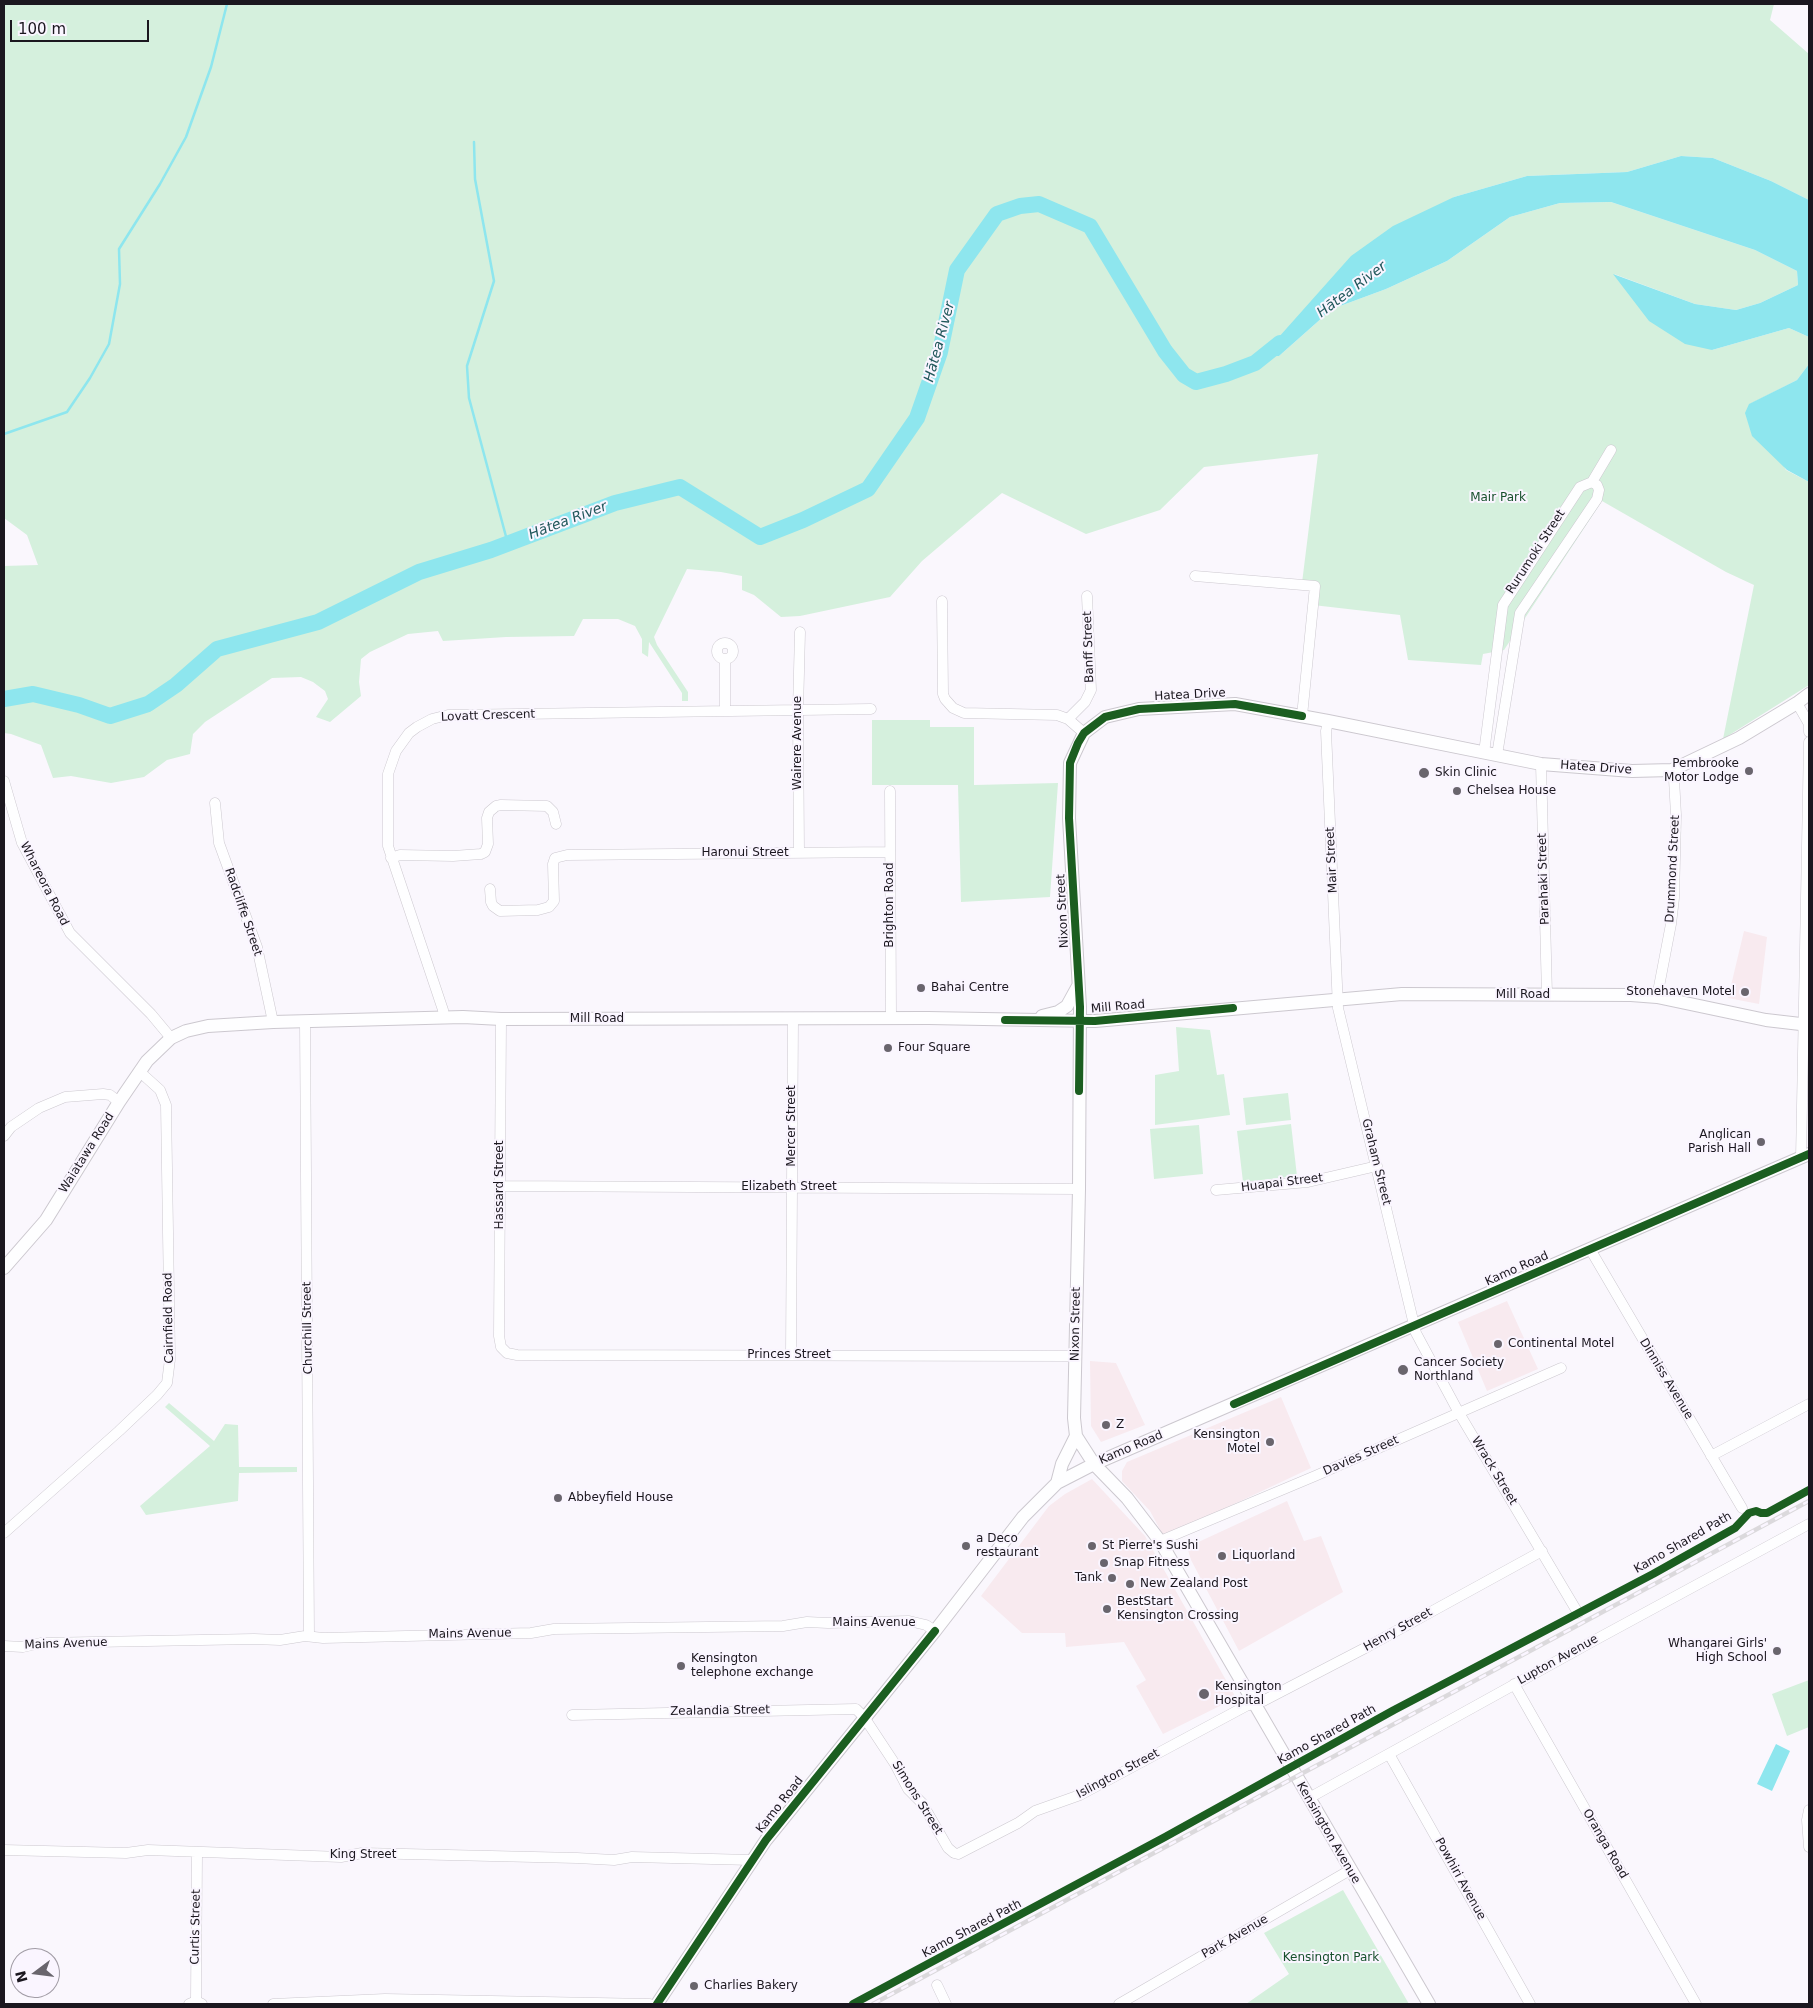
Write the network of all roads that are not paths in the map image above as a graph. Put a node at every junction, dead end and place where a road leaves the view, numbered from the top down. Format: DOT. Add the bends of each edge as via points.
graph roads {
  1 [pos="1611,450"];
  2 [pos="1592,482"];
  3 [pos="1195,576"];
  4 [pos="1087,596"];
  5 [pos="942,601"];
  6 [pos="800,632"];
  7 [pos="725,659"];
  8 [pos="1809,694"];
  9 [pos="1797,703"];
  10 [pos="871,709"];
  11 [pos="725,711"];
  12 [pos="798,711"];
  13 [pos="1302,716"];
  14 [pos="1068,719"];
  15 [pos="1328,721"];
  16 [pos="1809,732"];
  17 [pos="1084,733"];
  18 [pos="1809,742"];
  19 [pos="1491,754"];
  20 [pos="1542,764"];
  21 [pos="1809,768"];
  22 [pos="1672,770"];
  23 [pos="4,781"];
  24 [pos="890,791"];
  25 [pos="215,803"];
  26 [pos="556,824"];
  27 [pos="890,852"];
  28 [pos="798,853"];
  29 [pos="391,858"];
  30 [pos="490,889"];
  31 [pos="1078,986"];
  32 [pos="1547,995"];
  33 [pos="1657,997"];
  34 [pos="1338,998"];
  35 [pos="444,1017"];
  36 [pos="793,1018"];
  37 [pos="891,1018"];
  38 [pos="501,1019"];
  39 [pos="1026,1020"];
  40 [pos="305,1021"];
  41 [pos="1080,1021"];
  42 [pos="273,1022"];
  43 [pos="1806,1025"];
  44 [pos="171,1038"];
  45 [pos="140,1072"];
  46 [pos="120,1102"];
  47 [pos="4,1136"];
  48 [pos="1805,1156"];
  49 [pos="1377,1166"];
  50 [pos="500,1186"];
  51 [pos="792,1188"];
  52 [pos="1079,1189"];
  53 [pos="1216,1190"];
  54 [pos="1590,1249"];
  55 [pos="4,1268"];
  56 [pos="1414,1326"];
  57 [pos="504,1350"];
  58 [pos="791,1355"];
  59 [pos="1076,1356"];
  60 [pos="1561,1368"];
  61 [pos="1809,1404"];
  62 [pos="1459,1413"];
  63 [pos="1076,1436"];
  64 [pos="1711,1456"];
  65 [pos="1094,1464"];
  66 [pos="1057,1483"];
  67 [pos="1742,1508"];
  68 [pos="1809,1524"];
  69 [pos="4,1533"];
  70 [pos="1160,1541"];
  71 [pos="1542,1551"];
  72 [pos="1578,1613"];
  73 [pos="935,1631"];
  74 [pos="310,1636"];
  75 [pos="4,1646"];
  76 [pos="1514,1684"];
  77 [pos="1253,1704"];
  78 [pos="572,1715"];
  79 [pos="864,1717"];
  80 [pos="1389,1754"];
  81 [pos="1309,1798"];
  82 [pos="1809,1810"];
  83 [pos="1809,1847"];
  84 [pos="4,1850"];
  85 [pos="197,1852"];
  86 [pos="954,1853"];
  87 [pos="752,1860"];
  88 [pos="1350,1870"];
  89 [pos="937,1985"];
  90 [pos="508,2002"];
  91 [pos="196,2003"];
  92 [pos="273,2004"];
  93 [pos="650,2004"];
  94 [pos="658,2004"];
  95 [pos="946,2004"];
  96 [pos="1120,2004"];
  97 [pos="1428,2004"];
  98 [pos="1530,2004"];
  99 [pos="1696,2004"];
  1 -- 2 [label="street, Rurumoki Street"];
  2 -- 19 [label="street, Rurumoki Street" via="1598,487 1598,496 1520,613"];
  2 -- 19 [label="street, Rurumoki Street" via="1580,487 1503,604"];
  3 -- 13 [label="street" via="1315,586"];
  4 -- 14 [label="street, Banff Street" via="1091,690 1085,702"];
  5 -- 14 [label="street" via="943,694 953,708 964,713 1044,714"];
  6 -- 12 [label="street, Wairere Avenue"];
  7 -- 11 [label="street"];
  8 -- 9 [label="main road, Hatea Drive"];
  9 -- 16 [label="street" via="1809,724"];
  9 -- 22 [label="main road, Hatea Drive" via="1739,738"];
  10 -- 12 [label="street, Lovatt Crescent"];
  11 -- 12 [label="street, Lovatt Crescent"];
  11 -- 29 [label="street, Lovatt Crescent" via="448,715 432,719 409,734 392,761 387,786 387,837"];
  12 -- 28 [label="street, Wairere Avenue"];
  13 -- 15 [label="main road, Hatea Drive"];
  13 -- 17 [label="main road, Hatea Drive" via="1235,704 1139,709 1105,717"];
  14 -- 17 [label="street"];
  15 -- 19 [label="main road, Hatea Drive"];
  15 -- 34 [label="street, Mair Street"];
  17 -- 31 [label="main road, Nixon Street" via="1074,752 1070,774 1069,818"];
  18 -- 21 [label="street"];
  19 -- 20 [label="main road, Hatea Drive"];
  20 -- 22 [label="main road, Hatea Drive" via="1632,771"];
  20 -- 32 [label="street, Parahaki Street"];
  21 -- 43 [label="street"];
  22 -- 33 [label="street, Drummond Street" via="1676,815 1674,898"];
  23 -- 44 [label="street, Whareora Road" via="22,843 70,933"];
  24 -- 27 [label="street, Brighton Road"];
  25 -- 42 [label="street, Radcliffe Street" via="218,842 257,947"];
  26 -- 29 [label="street" via="554,812 547,806 496,806 489,812 488,844 481,854 400,855"];
  27 -- 28 [label="street, Haronui Street"];
  27 -- 37 [label="street, Brighton Road"];
  28 -- 30 [label="street, Haronui Street" via="567,855 555,858 554,901 544,909 500,911 491,902"];
  29 -- 35 [label="street, Lovatt Crescent"];
  31 -- 39 [label="main road, Mill Road" via="1062,1010"];
  31 -- 41 [label="main road, Nixon Street"];
  32 -- 33 [label="main road, Mill Road"];
  32 -- 34 [label="main road, Mill Road" via="1402,994"];
  33 -- 43 [label="main road, Mill Road"];
  34 -- 41 [label="main road, Mill Road"];
  34 -- 49 [label="street, Graham Street"];
  35 -- 38 [label="main road, Mill Road"];
  35 -- 40 [label="main road, Mill Road"];
  36 -- 37 [label="main road, Mill Road"];
  36 -- 38 [label="main road, Mill Road"];
  36 -- 51 [label="street, Mercer Street"];
  37 -- 39 [label="main road, Mill Road"];
  38 -- 50 [label="street, Hassard Street"];
  39 -- 41 [label="main road, Mill Road"];
  40 -- 42 [label="main road, Mill Road"];
  40 -- 74 [label="street, Churchill Street"];
  41 -- 52 [label="main road, Nixon Street"];
  42 -- 44 [label="main road, Mill Road" via="192,1029"];
  43 -- 48 [label="street"];
  44 -- 45 [label="main road, Waiatawa Road"];
  45 -- 46 [label="main road, Waiatawa Road"];
  45 -- 69 [label="street, Cairnfield Road" via="160,1090 166,1105 170,1359 167,1383 132,1419"];
  46 -- 47 [label="street" via="103,1094 66,1097 39,1108 11,1127"];
  46 -- 55 [label="main road, Waiatawa Road" via="46,1220"];
  48 -- 54 [label="main road, Kamo Road"];
  49 -- 53 [label="street, Huapai Street" via="1308,1182"];
  49 -- 56 [label="street, Graham Street"];
  50 -- 51 [label="street, Elizabeth Street"];
  50 -- 57 [label="street, Hassard Street" via="499,1342"];
  51 -- 52 [label="street, Elizabeth Street"];
  51 -- 58 [label="street, Mercer Street"];
  52 -- 59 [label="main road, Nixon Street"];
  54 -- 56 [label="main road, Kamo Road"];
  54 -- 64 [label="street, Dinniss Avenue"];
  56 -- 62 [label="street, Wrack Street"];
  56 -- 65 [label="main road, Kamo Road"];
  57 -- 58 [label="street, Princes Street" via="517,1355"];
  58 -- 59 [label="street, Princes Street"];
  59 -- 63 [label="main road, Nixon Street"];
  60 -- 62 [label="street, Davies Street"];
  61 -- 64 [label="street"];
  62 -- 70 [label="street, Davies Street"];
  62 -- 71 [label="street, Wrack Street"];
  63 -- 65 [label="main road, Nixon Street"];
  63 -- 66 [label="main road"];
  64 -- 67 [label="street, Dinniss Avenue"];
  65 -- 66 [label="main road, Kamo Road"];
  65 -- 70 [label="main road, Kensington Avenue" via="1127,1498"];
  66 -- 73 [label="main road, Kamo Road" via="1022,1517"];
  68 -- 76 [label="street, Lupton Avenue"];
  70 -- 77 [label="main road, Kensington Avenue"];
  71 -- 72 [label="street, Wrack Street"];
  71 -- 77 [label="street, Henry Street" via="1367,1647 1263,1702"];
  73 -- 74 [label="street, Mains Avenue" via="909,1621"];
  73 -- 79 [label="main road, Kamo Road"];
  74 -- 75 [label="street, Mains Avenue" via="280,1640 254,1638"];
  76 -- 80 [label="street, Lupton Avenue"];
  76 -- 99 [label="street, Oranga Road"];
  77 -- 81 [label="main road, Kensington Avenue"];
  77 -- 86 [label="street, Islington Street" via="1080,1795 1035,1811 965,1851"];
  78 -- 79 [label="street, Zealandia Street" via="854,1708"];
  79 -- 86 [label="street, Simons Street" via="908,1789 922,1803"];
  79 -- 87 [label="main road, Kamo Road"];
  80 -- 81 [label="street, Lupton Avenue"];
  80 -- 98 [label="street, Powhiri Avenue"];
  81 -- 88 [label="main road, Kensington Avenue"];
  82 -- 83 [label="street"];
  84 -- 85 [label="street, King Street"];
  85 -- 87 [label="street, King Street" via="341,1857 362,1853"];
  85 -- 91 [label="street, Curtis Street"];
  87 -- 94 [label="main road, Kamo Road"];
  88 -- 96 [label="street, Park Avenue"];
  88 -- 97 [label="main road, Kensington Avenue"];
  89 -- 95 [label="street"];
  90 -- 92 [label="street" via="385,1999"];
  90 -- 93 [label="street"];
}
